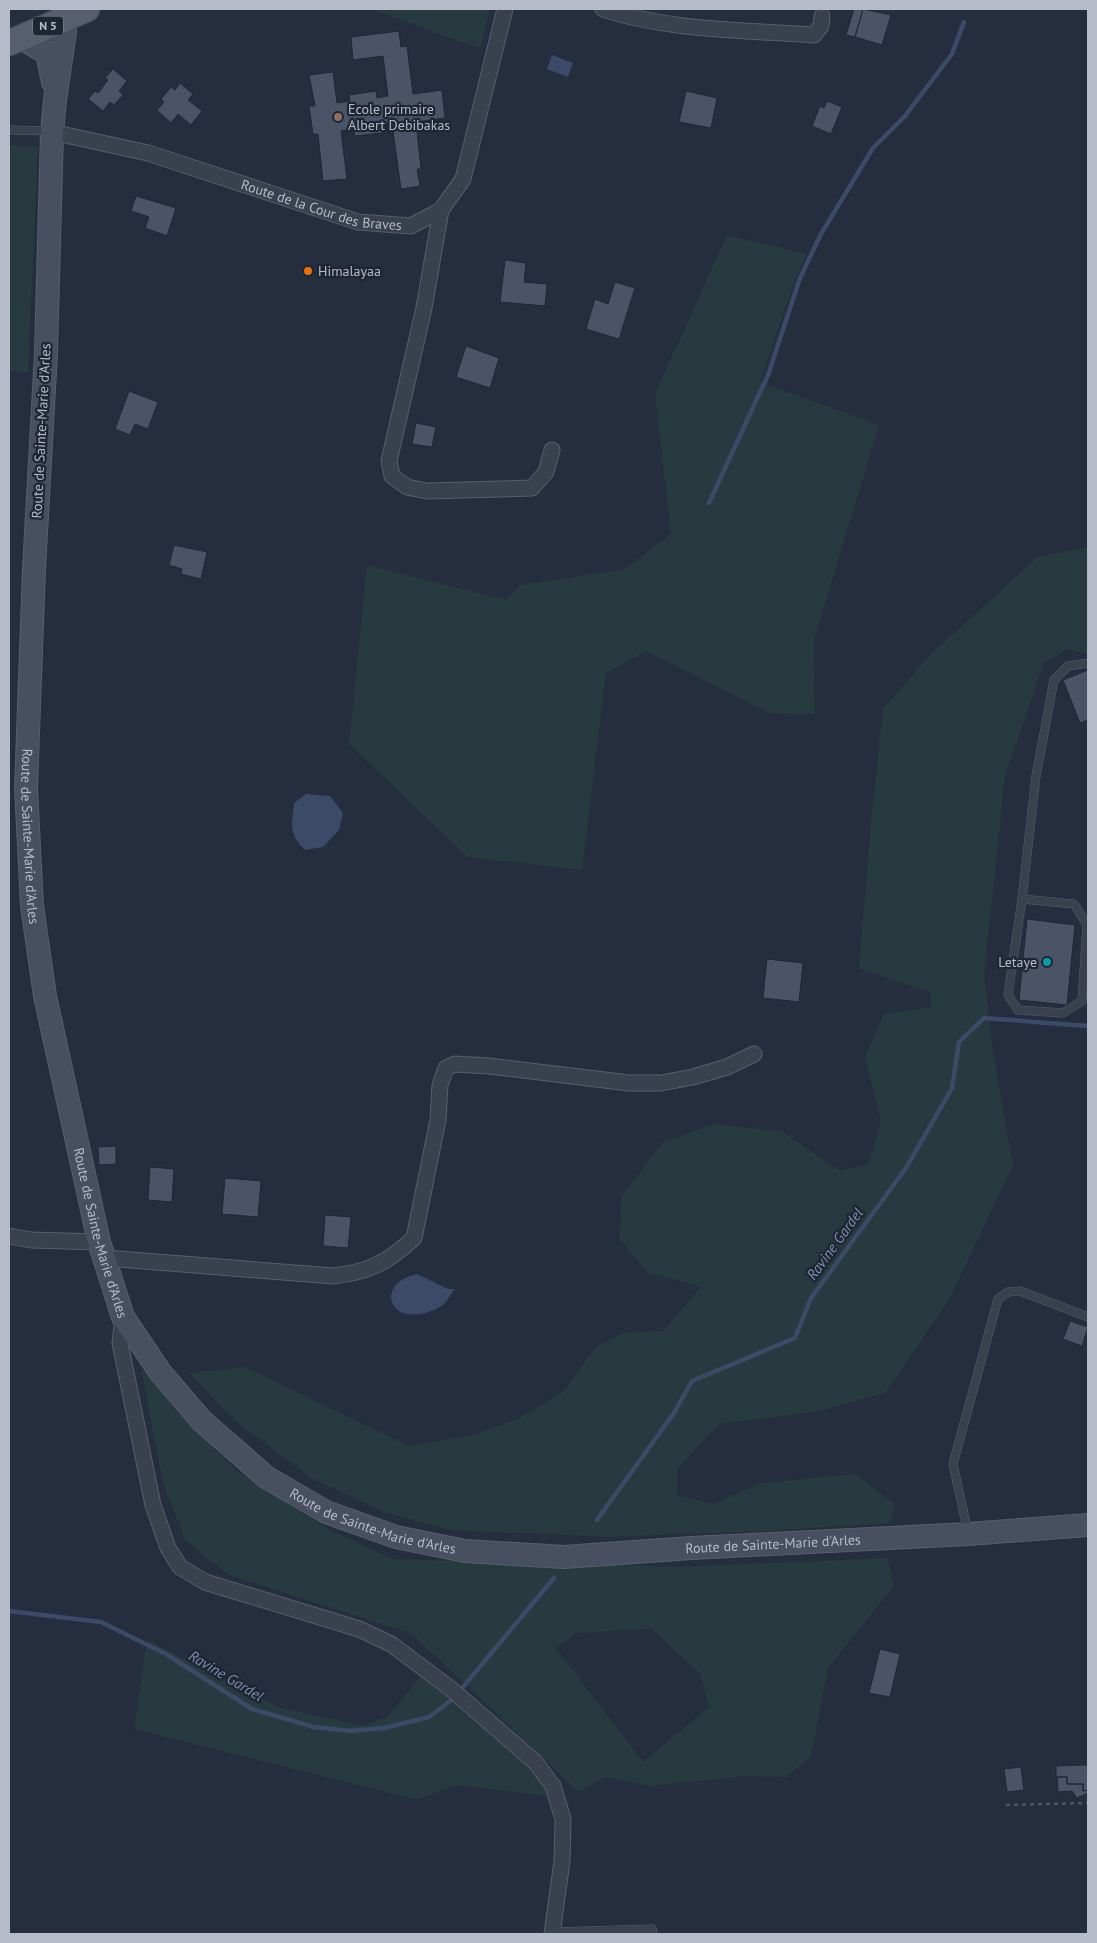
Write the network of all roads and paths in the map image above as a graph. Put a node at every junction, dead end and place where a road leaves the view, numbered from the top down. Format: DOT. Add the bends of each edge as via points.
graph roads {
  1 [pos="87,9"];
  2 [pos="505,9"];
  3 [pos="603,9"];
  4 [pos="822,16"];
  5 [pos="54,23"];
  6 [pos="13,37"];
  7 [pos="48,53"];
  8 [pos="55,100"];
  9 [pos="9,130"];
  10 [pos="52,132"];
  11 [pos="441,210"];
  12 [pos="552,450"];
  13 [pos="1088,663"];
  14 [pos="1022,899"];
  15 [pos="754,1054"];
  16 [pos="9,1236"];
  17 [pos="102,1250"];
  18 [pos="123,1317"];
  19 [pos="1088,1317"];
  20 [pos="1088,1525"];
  21 [pos="968,1534"];
  22 [pos="1088,1802"];
  23 [pos="1006,1806"];
  24 [pos="552,1933"];
  25 [pos="652,1934"];
  1 -- 5 [label="main road, N 5"];
  2 -- 11 [label="street, Route de la Cour des Braves" via="463,179"];
  3 -- 4 [label="street" via="666,24 814,35 821,26"];
  5 -- 6 [label="main road, N 5"];
  5 -- 7 [label="main road, Route de Sainte-Marie d'Arles"];
  5 -- 8 [label="main road, Route de Sainte-Marie d'Arles" via="66,32"];
  6 -- 7 [label="main road"];
  7 -- 8 [label="main road, Route de Sainte-Marie d'Arles"];
  8 -- 10 [label="main road, Route de Sainte-Marie d'Arles"];
  9 -- 10 [label="lane"];
  10 -- 11 [label="street, Route de la Cour des Braves" via="148,153 358,222 411,226"];
  10 -- 17 [label="main road, Route de Sainte-Marie d'Arles" via="46,353 26,788 32,906 45,996"];
  11 -- 12 [label="street" via="424,308 389,460 392,476 407,487 426,491 532,488 546,472"];
  13 -- 14 [label="lane" via="1068,666 1054,680 1036,776"];
  14 -- 14 [label="lane" via="1074,904 1086,925 1082,1001 1063,1013 1018,1010 1008,995"];
  15 -- 17 [label="street" via="727,1067 661,1083 629,1083 472,1065 455,1064 446,1068 440,1085 438,1120 414,1238 378,1266 356,1273 333,1276"];
  16 -- 17 [label="street"];
  17 -- 18 [label="main road, Route de Sainte-Marie d'Arles"];
  18 -- 21 [label="main road, Route de Sainte-Marie d'Arles" via="160,1372 202,1421 266,1477 326,1512 396,1537 465,1551 564,1557"];
  18 -- 24 [label="street" via="120,1342 153,1506 168,1548 180,1567 205,1582 359,1629 392,1644 451,1689 535,1762 553,1786 563,1819 562,1861"];
  19 -- 21 [label="lane" via="1020,1291 1008,1292 998,1299 953,1464"];
  20 -- 21 [label="main road, Route de Sainte-Marie d'Arles"];
  22 -- 23 [label="path"];
  24 -- 25 [label="lane" via="652,1929"];
}
